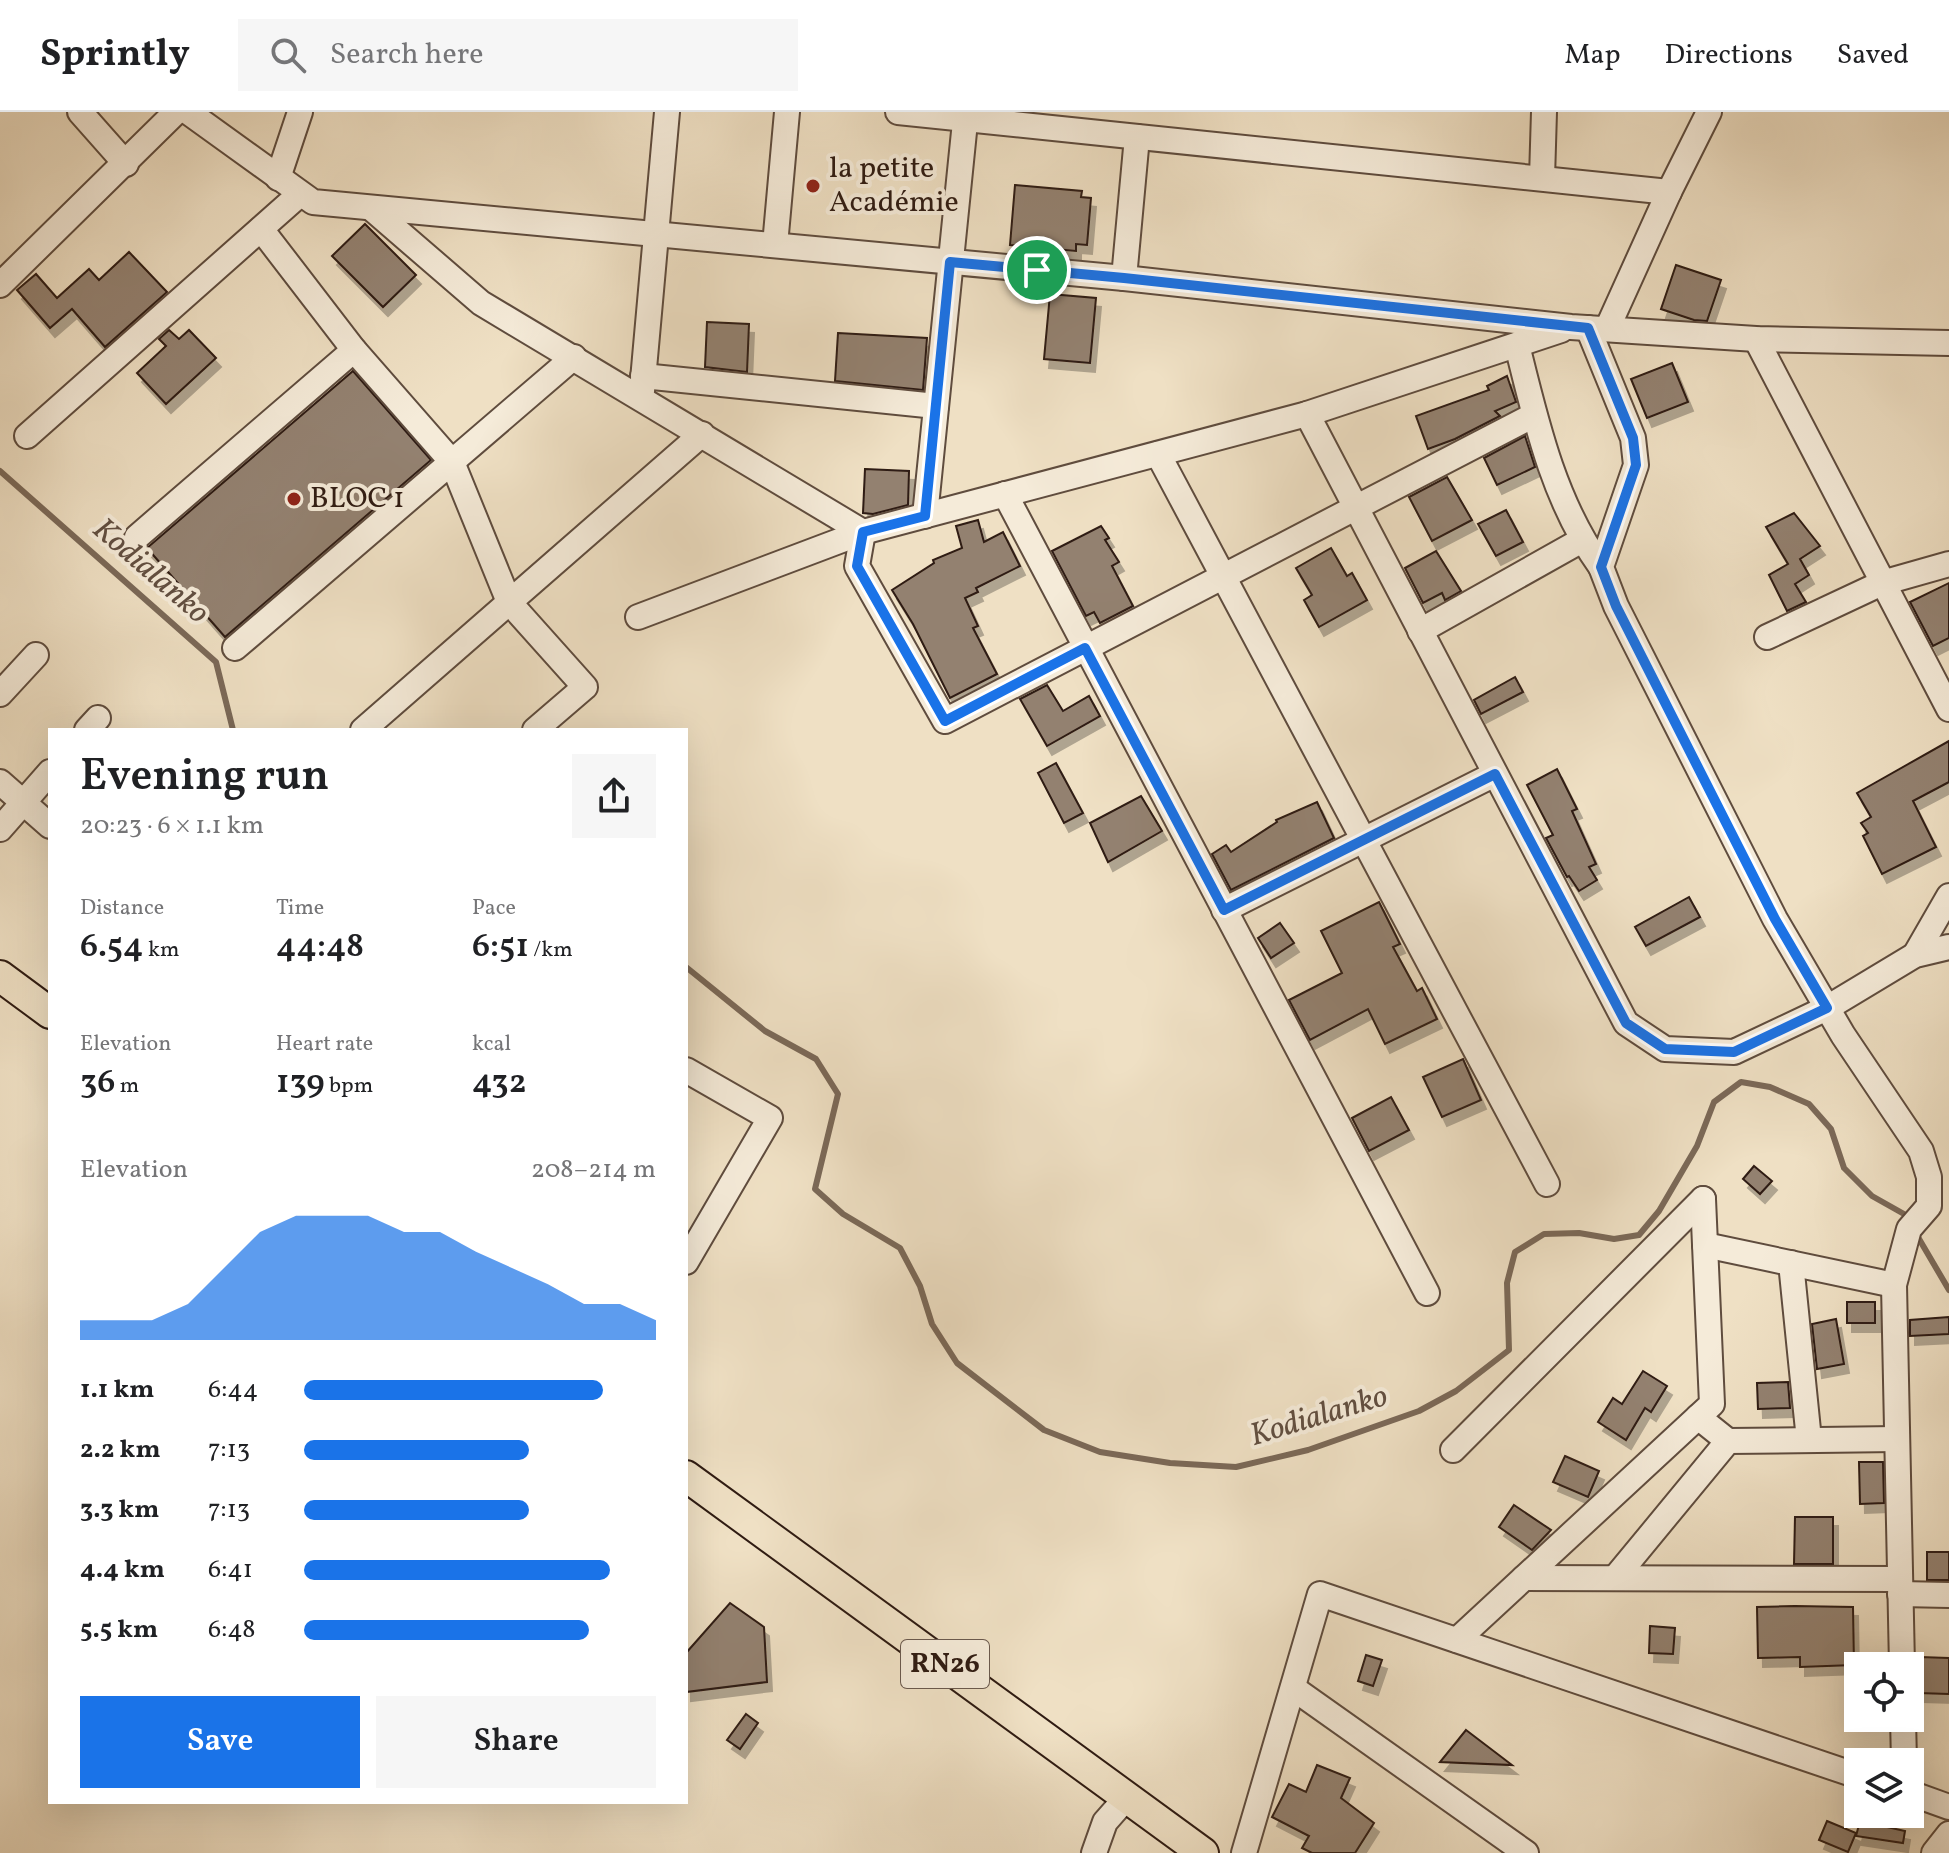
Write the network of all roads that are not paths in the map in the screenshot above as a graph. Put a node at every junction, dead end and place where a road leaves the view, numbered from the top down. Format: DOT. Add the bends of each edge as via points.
graph roads {
  1 [pos="80,112"];
  2 [pos="176,112"];
  3 [pos="188,112"];
  4 [pos="300,112"];
  5 [pos="667,112"];
  6 [pos="787,112"];
  7 [pos="898,112"];
  8 [pos="1544,112"];
  9 [pos="1709,112"];
  10 [pos="965,116"];
  11 [pos="1137,137"];
  12 [pos="126,164"];
  13 [pos="278,178"];
  14 [pos="1542,178"];
  15 [pos="1669,192"];
  16 [pos="300,194"];
  17 [pos="371,208"];
  18 [pos="261,229"];
  19 [pos="656,234"];
  20 [pos="775,245"];
  21 [pos="950,262"];
  22 [pos="1124,278"];
  23 [pos="0,285"];
  24 [pos="1589,328"];
  25 [pos="1756,339"];
  26 [pos="1949,343"];
  27 [pos="1517,345"];
  28 [pos="354,350"];
  29 [pos="574,357"];
  30 [pos="642,386"];
  31 [pos="936,406"];
  32 [pos="1307,414"];
  33 [pos="1534,415"];
  34 [pos="702,434"];
  35 [pos="27,436"];
  36 [pos="1158,454"];
  37 [pos="452,462"];
  38 [pos="1005,494"];
  39 [pos="1356,507"];
  40 [pos="925,516"];
  41 [pos="863,532"];
  42 [pos="137,537"];
  43 [pos="1582,540"];
  44 [pos="1949,564"];
  45 [pos="1601,567"];
  46 [pos="1223,576"];
  47 [pos="1882,583"];
  48 [pos="509,602"];
  49 [pos="638,617"];
  50 [pos="1420,631"];
  51 [pos="1767,637"];
  52 [pos="235,648"];
  53 [pos="1085,648"];
  54 [pos="36,655"];
  55 [pos="0,694"];
  56 [pos="1949,709"];
  57 [pos="365,728"];
  58 [pos="537,728"];
  59 [pos="48,774"];
  60 [pos="1495,774"];
  61 [pos="0,782"];
  62 [pos="23,803"];
  63 [pos="48,824"];
  64 [pos="0,829"];
  65 [pos="1364,840"];
  66 [pos="1949,896"];
  67 [pos="1224,910"];
  68 [pos="1949,947"];
  69 [pos="1915,955"];
  70 [pos="0,976"];
  71 [pos="1827,1008"];
  72 [pos="48,1012"];
  73 [pos="688,1071"];
  74 [pos="1939,1183"];
  75 [pos="1547,1184"];
  76 [pos="1705,1245"];
  77 [pos="688,1259"];
  78 [pos="1791,1263"];
  79 [pos="1894,1285"];
  80 [pos="1427,1293"];
  81 [pos="1698,1417"];
  82 [pos="1897,1439"];
  83 [pos="1809,1440"];
  84 [pos="1728,1441"];
  85 [pos="1453,1450"];
  86 [pos="688,1477"];
  87 [pos="1524,1578"];
  88 [pos="1615,1578"];
  89 [pos="1900,1587"];
  90 [pos="1949,1595"];
  91 [pos="1457,1640"];
  92 [pos="1902,1652"];
  93 [pos="1293,1688"];
  94 [pos="1844,1771"];
  95 [pos="1127,1797"];
  96 [pos="1924,1798"];
  97 [pos="1949,1807"];
  98 [pos="1949,1834"];
  99 [pos="1094,1853"];
  100 [pos="1203,1853"];
  101 [pos="1244,1853"];
  102 [pos="1526,1853"];
  103 [pos="1934,1853"];
  1 -- 12 [label="street"];
  2 -- 12 [label="street"];
  3 -- 13 [label="street"];
  4 -- 13 [label="street"];
  5 -- 19 [label="street"];
  6 -- 20 [label="street"];
  7 -- 10 [label="street"];
  8 -- 14 [label="street"];
  9 -- 15 [label="street"];
  10 -- 11 [label="street"];
  10 -- 21 [label="street"];
  11 -- 14 [label="street"];
  11 -- 22 [label="street"];
  12 -- 23 [label="street"];
  13 -- 16 [label="street"];
  14 -- 15 [label="street"];
  15 -- 24 [label="street"];
  16 -- 17 [label="street" via="313,202"];
  16 -- 18 [label="street"];
  17 -- 19 [label="street"];
  17 -- 29 [label="street" via="481,303"];
  18 -- 28 [label="street"];
  18 -- 35 [label="street"];
  19 -- 20 [label="street"];
  19 -- 30 [label="street"];
  20 -- 21 [label="street"];
  21 -- 22 [label="street"];
  21 -- 31 [label="street"];
  22 -- 24 [label="street"];
  24 -- 25 [label="street"];
  24 -- 27 [label="street"];
  24 -- 45 [label="street" via="1633,438 1636,465"];
  25 -- 26 [label="street"];
  25 -- 47 [label="street"];
  27 -- 32 [label="street"];
  27 -- 33 [label="street"];
  28 -- 37 [label="street"];
  28 -- 42 [label="street"];
  29 -- 30 [label="street"];
  29 -- 37 [label="street"];
  30 -- 31 [label="street"];
  30 -- 34 [label="street"];
  31 -- 40 [label="street"];
  32 -- 36 [label="street"];
  32 -- 39 [label="street"];
  33 -- 39 [label="street"];
  33 -- 43 [label="street" via="1565,507"];
  34 -- 41 [label="street"];
  34 -- 48 [label="street"];
  36 -- 38 [label="street"];
  36 -- 46 [label="street"];
  37 -- 48 [label="street"];
  37 -- 52 [label="street"];
  38 -- 40 [label="street"];
  38 -- 53 [label="street"];
  39 -- 46 [label="street"];
  39 -- 50 [label="street"];
  40 -- 41 [label="street"];
  41 -- 49 [label="street"];
  41 -- 53 [label="street" via="857,566 945,721"];
  43 -- 45 [label="street"];
  43 -- 50 [label="street"];
  44 -- 47 [label="street"];
  45 -- 71 [label="street" via="1768,904"];
  46 -- 53 [label="street"];
  46 -- 65 [label="street"];
  47 -- 51 [label="street"];
  47 -- 56 [label="street"];
  48 -- 57 [label="street"];
  48 -- 58 [label="street" via="585,687"];
  50 -- 60 [label="street"];
  53 -- 67 [label="street"];
  54 -- 55 [label="street"];
  59 -- 62 [label="street"];
  60 -- 65 [label="street"];
  60 -- 71 [label="street" via="1626,1023 1665,1049 1734,1052"];
  61 -- 62 [label="street"];
  62 -- 63 [label="street"];
  62 -- 64 [label="street"];
  65 -- 67 [label="street"];
  65 -- 75 [label="street"];
  66 -- 69 [label="street"];
  67 -- 80 [label="street"];
  68 -- 69 [label="street"];
  69 -- 71 [label="street"];
  70 -- 72 [label="main road"];
  71 -- 74 [label="street" via="1921,1151 1929,1177"];
  73 -- 77 [label="street" via="770,1118"];
  74 -- 79 [label="street" via="1914,1223"];
  76 -- 78 [label="street"];
  76 -- 81 [label="street" via="1712,1404"];
  76 -- 85 [label="street" via="1703,1199"];
  78 -- 79 [label="street"];
  78 -- 83 [label="street"];
  79 -- 82 [label="street"];
  81 -- 84 [label="street"];
  81 -- 87 [label="street"];
  82 -- 83 [label="street"];
  82 -- 89 [label="street"];
  83 -- 84 [label="street"];
  84 -- 88 [label="street"];
  86 -- 95 [label="main road, RN26"];
  87 -- 88 [label="street"];
  87 -- 91 [label="street"];
  88 -- 89 [label="street"];
  89 -- 90 [label="street"];
  89 -- 92 [label="street"];
  91 -- 93 [label="street" via="1320,1594"];
  91 -- 94 [label="street"];
  93 -- 101 [label="street"];
  93 -- 102 [label="street"];
  95 -- 99 [label="street" via="1105,1822"];
  95 -- 100 [label="main road, RN26"];
  96 -- 97 [label="street"];
  98 -- 103 [label="street"];
}
